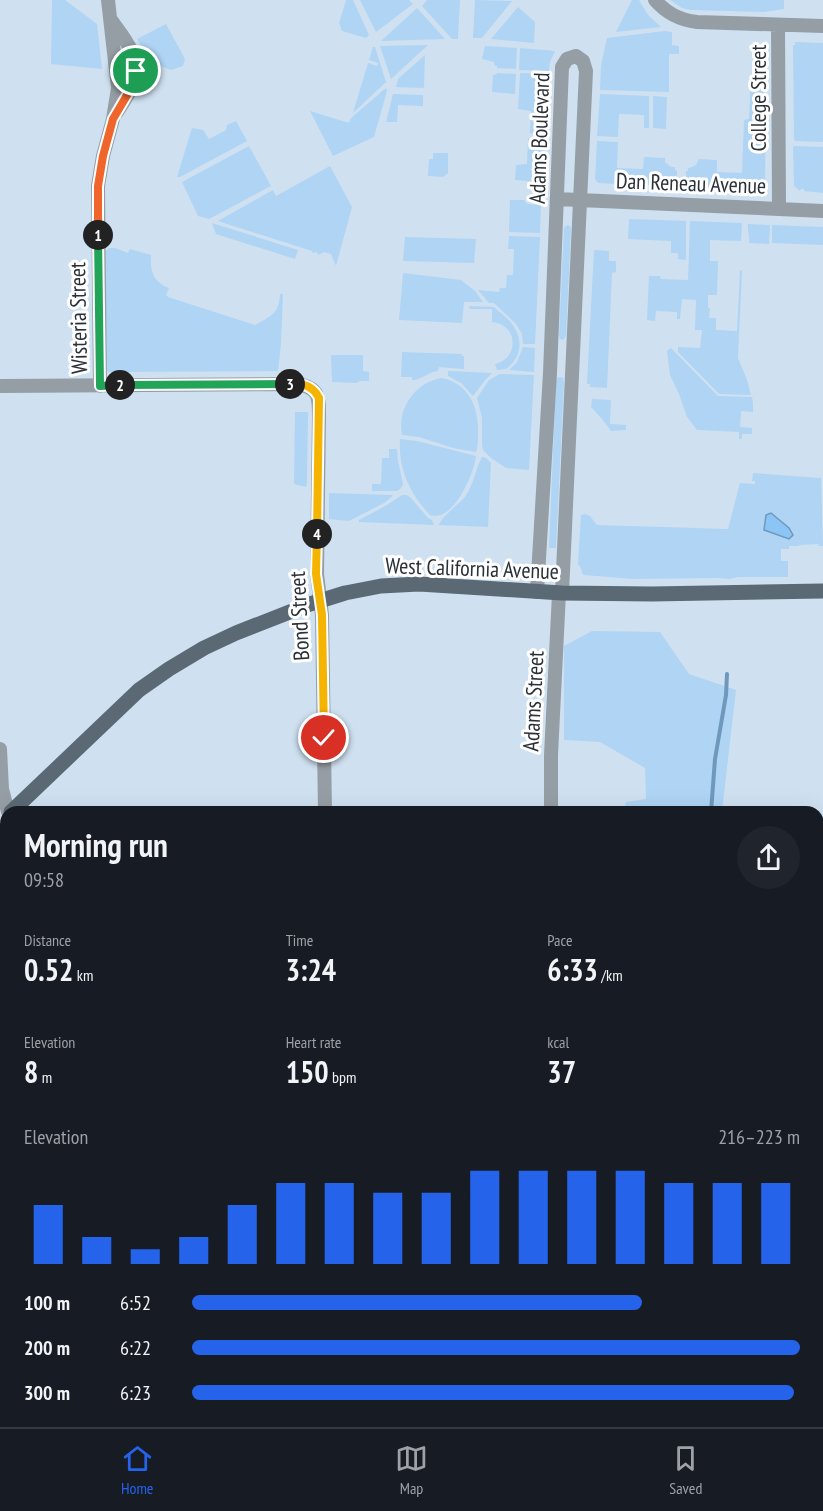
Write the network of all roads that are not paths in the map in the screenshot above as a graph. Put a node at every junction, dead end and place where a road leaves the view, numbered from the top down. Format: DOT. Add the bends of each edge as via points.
graph roads {
  1 [pos="108,0"];
  2 [pos="655,0"];
  3 [pos="110,20"];
  4 [pos="778,25"];
  5 [pos="823,26"];
  6 [pos="113,119"];
  7 [pos="557,199"];
  8 [pos="580,200"];
  9 [pos="779,208"];
  10 [pos="823,211"];
  11 [pos="0,386"];
  12 [pos="100,386"];
  13 [pos="823,591"];
  14 [pos="537,592"];
  15 [pos="560,593"];
  16 [pos="320,601"];
  17 [pos="0,750"];
  18 [pos="0,762"];
  19 [pos="8,806"];
  20 [pos="16,806"];
  21 [pos="325,806"];
  22 [pos="551,806"];
  1 -- 3 [label="street, Wisteria Street"];
  2 -- 4 [label="street" via="682,20"];
  3 -- 6 [label="street, Wisteria Street" via="118,88"];
  3 -- 6 [label="street" via="131,48 136,71 133,85"];
  4 -- 5 [label="street"];
  4 -- 9 [label="street, College Street"];
  6 -- 12 [label="street, Wisteria Street" via="98,186"];
  7 -- 8 [label="street, Dan Reneau Avenue"];
  7 -- 8 [label="street, Adams Boulevard" via="562,67 567,59 576,56 583,61 586,71"];
  7 -- 14 [label="street, Adams Boulevard"];
  8 -- 9 [label="street, Dan Reneau Avenue"];
  8 -- 15 [label="street, Adams Boulevard"];
  9 -- 10 [label="street, Dan Reneau Avenue"];
  11 -- 12 [label="street"];
  12 -- 16 [label="street, Bond Street" via="298,384 316,392 316,574"];
  13 -- 15 [label="main road, West California Avenue"];
  14 -- 15 [label="main road, West California Avenue"];
  14 -- 16 [label="main road, West California Avenue" via="419,584 381,586"];
  15 -- 22 [label="street, Adams Street"];
  16 -- 20 [label="main road, West California Avenue" via="236,633 169,669 140,690"];
  16 -- 21 [label="street, Bond Street"];
  17 -- 18 [label="street"];
  18 -- 19 [label="street"];
}
